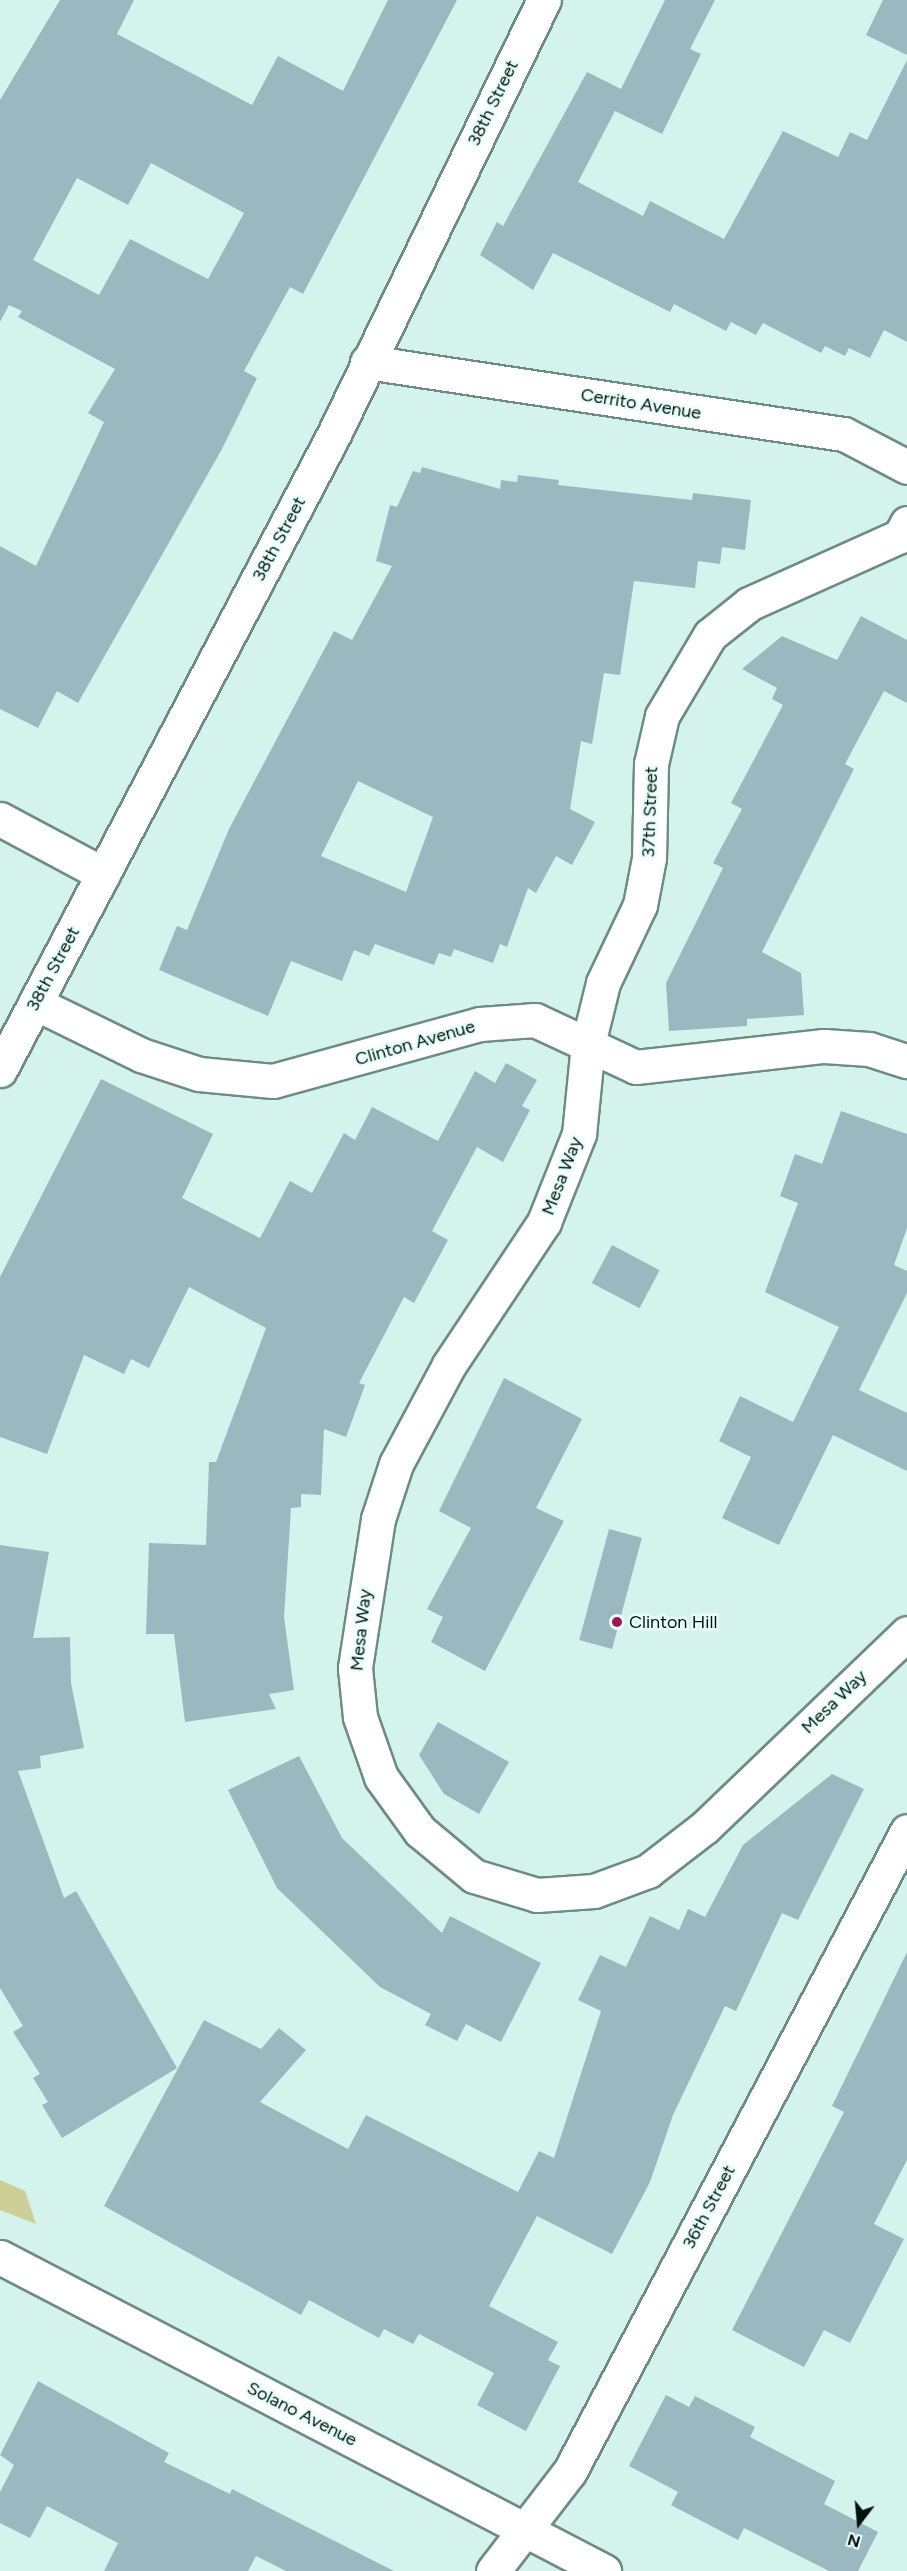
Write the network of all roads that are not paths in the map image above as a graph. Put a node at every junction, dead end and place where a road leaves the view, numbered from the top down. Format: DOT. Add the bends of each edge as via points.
graph roads {
  1 [pos="544,0"];
  2 [pos="368,362"];
  3 [pos="907,467"];
  4 [pos="907,523"];
  5 [pos="0,819"];
  6 [pos="103,874"];
  7 [pos="35,1003"];
  8 [pos="588,1044"];
  9 [pos="907,1061"];
  10 [pos="0,1070"];
  11 [pos="907,1633"];
  12 [pos="907,1831"];
  13 [pos="0,2258"];
  14 [pos="525,2530"];
  15 [pos="493,2571"];
  16 [pos="604,2571"];
  1 -- 2 [label="street, 38th Street"];
  2 -- 3 [label="street, Cerrito Avenue" via="844,434"];
  2 -- 6 [label="street, 38th Street"];
  4 -- 8 [label="street, 37th Street" via="900,536 871,551 749,604 710,635 683,675 662,716 651,764 649,858 640,905 603,983"];
  5 -- 6 [label="street"];
  6 -- 7 [label="street, 38th Street"];
  7 -- 8 [label="street, Clinton Avenue" via="141,1055 199,1074 273,1080 480,1024 535,1020"];
  7 -- 10 [label="street, 38th Street"];
  8 -- 9 [label="street, Clinton Avenue" via="636,1067 824,1046 869,1049"];
  8 -- 11 [label="street, Mesa Way" via="579,1134 544,1222 421,1413 396,1464 378,1519 355,1668 360,1717 381,1777 420,1831 474,1876 537,1895 594,1891 648,1871 705,1827"];
  12 -- 14 [label="street, 36th Street" via="570,2471"];
  13 -- 14 [label="street, Solano Avenue"];
  14 -- 15 [label="street, 36th Street"];
  14 -- 16 [label="street, Solano Avenue"];
}
